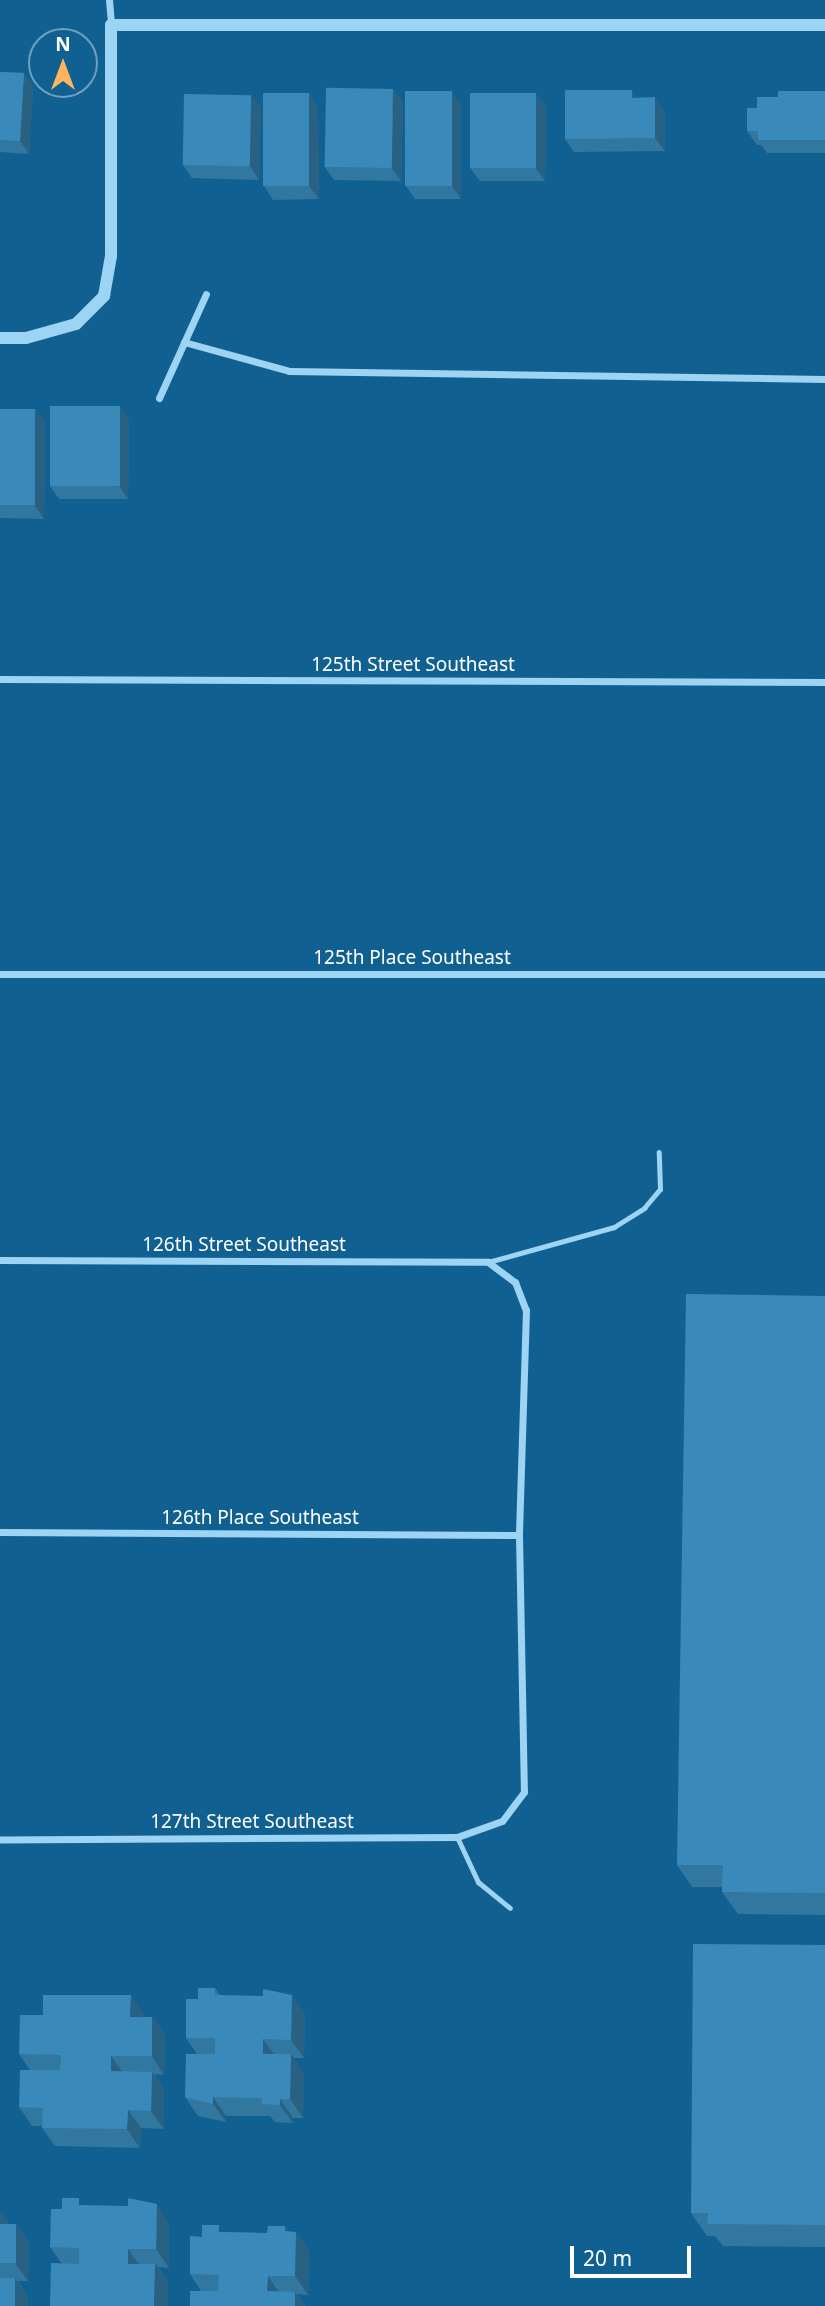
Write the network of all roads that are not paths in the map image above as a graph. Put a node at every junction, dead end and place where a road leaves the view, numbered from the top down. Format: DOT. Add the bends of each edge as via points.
graph roads {
  1 [pos="109,0"];
  2 [pos="111,25"];
  3 [pos="825,25"];
  4 [pos="205,293"];
  5 [pos="0,338"];
  6 [pos="184,342"];
  7 [pos="825,379"];
  8 [pos="159,398"];
  9 [pos="0,679"];
  10 [pos="825,682"];
  11 [pos="0,974"];
  12 [pos="825,974"];
  13 [pos="659,1152"];
  14 [pos="0,1260"];
  15 [pos="488,1262"];
  16 [pos="0,1532"];
  17 [pos="519,1535"];
  18 [pos="457,1837"];
  19 [pos="0,1839"];
  20 [pos="510,1908"];
  1 -- 2 [label="street"];
  2 -- 3 [label="street"];
  2 -- 5 [label="street" via="111,256 104,296 76,324 26,338"];
  4 -- 6 [label="street"];
  6 -- 7 [label="street" via="289,371"];
  6 -- 8 [label="street"];
  9 -- 10 [label="street, 125th Street Southeast"];
  11 -- 12 [label="street, 125th Place Southeast"];
  13 -- 15 [label="lane" via="660,1189 644,1208 614,1227"];
  14 -- 15 [label="street, 126th Street Southeast"];
  15 -- 17 [label="street" via="515,1282 526,1310"];
  16 -- 17 [label="street, 126th Place Southeast"];
  17 -- 18 [label="street, 127th Street Southeast" via="524,1793 502,1821"];
  18 -- 19 [label="street, 127th Street Southeast"];
  18 -- 20 [label="lane" via="478,1882"];
}
